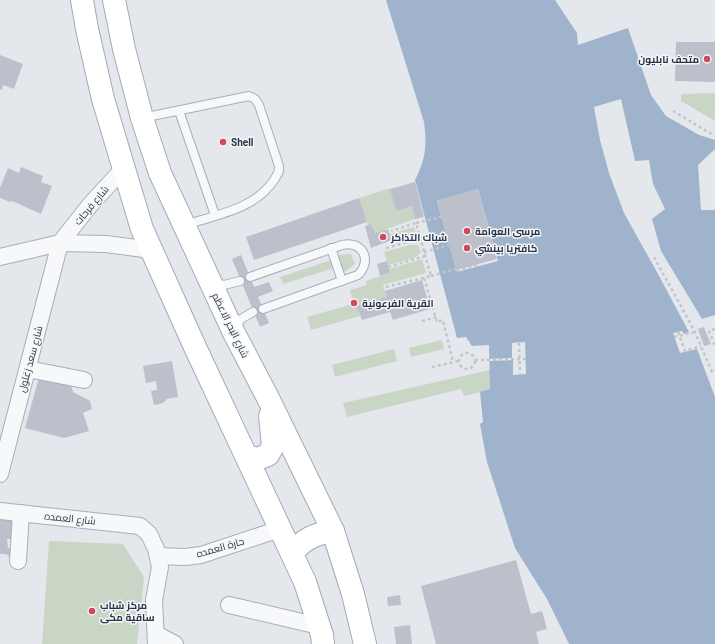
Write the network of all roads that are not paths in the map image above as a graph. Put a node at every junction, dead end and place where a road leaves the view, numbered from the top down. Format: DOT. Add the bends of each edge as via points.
graph roads {
  1 [pos="82,0"];
  2 [pos="114,0"];
  3 [pos="179,111"];
  4 [pos="142,118"];
  5 [pos="123,169"];
  6 [pos="215,215"];
  7 [pos="185,225"];
  8 [pos="60,243"];
  9 [pos="331,248"];
  10 [pos="151,250"];
  11 [pos="0,257"];
  12 [pos="250,277"];
  13 [pos="210,280"];
  14 [pos="240,280"];
  15 [pos="342,281"];
  16 [pos="263,309"];
  17 [pos="253,312"];
  18 [pos="234,333"];
  19 [pos="28,369"];
  20 [pos="84,380"];
  21 [pos="268,398"];
  22 [pos="247,456"];
  23 [pos="0,474"];
  24 [pos="0,511"];
  25 [pos="21,513"];
  26 [pos="280,528"];
  27 [pos="333,531"];
  28 [pos="292,554"];
  29 [pos="158,556"];
  30 [pos="18,561"];
  31 [pos="229,605"];
  32 [pos="321,635"];
  33 [pos="156,639"];
  34 [pos="175,644"];
  35 [pos="365,644"];
  1 -- 5 [label="main road" via="102,99"];
  2 -- 4 [label="main road, شارع البحر الاعظم"];
  3 -- 4 [label="lane"];
  3 -- 6 [label="lane"];
  3 -- 6 [label="lane" via="249,96 259,105 279,172 272,183 256,198"];
  4 -- 7 [label="main road, شارع البحر الاعظم" via="160,173"];
  5 -- 8 [label="street, شارع فرحات"];
  5 -- 10 [label="main road"];
  6 -- 7 [label="lane"];
  7 -- 13 [label="main road, شارع البحر الاعظم"];
  8 -- 10 [label="street" via="106,244"];
  8 -- 11 [label="street"];
  8 -- 19 [label="street, شارع سعد زغلول"];
  9 -- 12 [label="lane"];
  9 -- 15 [label="lane"];
  9 -- 15 [label="lane" via="353,244 362,250 365,257 362,271"];
  10 -- 22 [label="main road"];
  13 -- 14 [label="lane" via="224,285"];
  13 -- 18 [label="main road, شارع البحر الاعظم"];
  15 -- 16 [label="lane"];
  17 -- 18 [label="lane" via="241,319"];
  18 -- 21 [label="main road, شارع البحر الاعظم"];
  19 -- 20 [label="street"];
  19 -- 23 [label="street, شارع سعد زغلول"];
  21 -- 22 [label="main road" via="273,446 268,455 257,459"];
  21 -- 27 [label="main road, شارع البحر الاعظم"];
  22 -- 26 [label="main road"];
  24 -- 25 [label="street, شارع العمده"];
  25 -- 29 [label="street, شارع العمده" via="140,526 149,534"];
  25 -- 30 [label="street"];
  26 -- 28 [label="main road"];
  26 -- 29 [label="street, حارة العمده" via="201,555"];
  27 -- 28 [label="main road" via="311,536"];
  27 -- 35 [label="main road, شارع البحر الاعظم" via="353,594"];
  28 -- 32 [label="main road" via="305,582"];
  29 -- 33 [label="street" via="160,567 154,600"];
  31 -- 32 [label="street"];
  33 -- 34 [label="street"];
}
